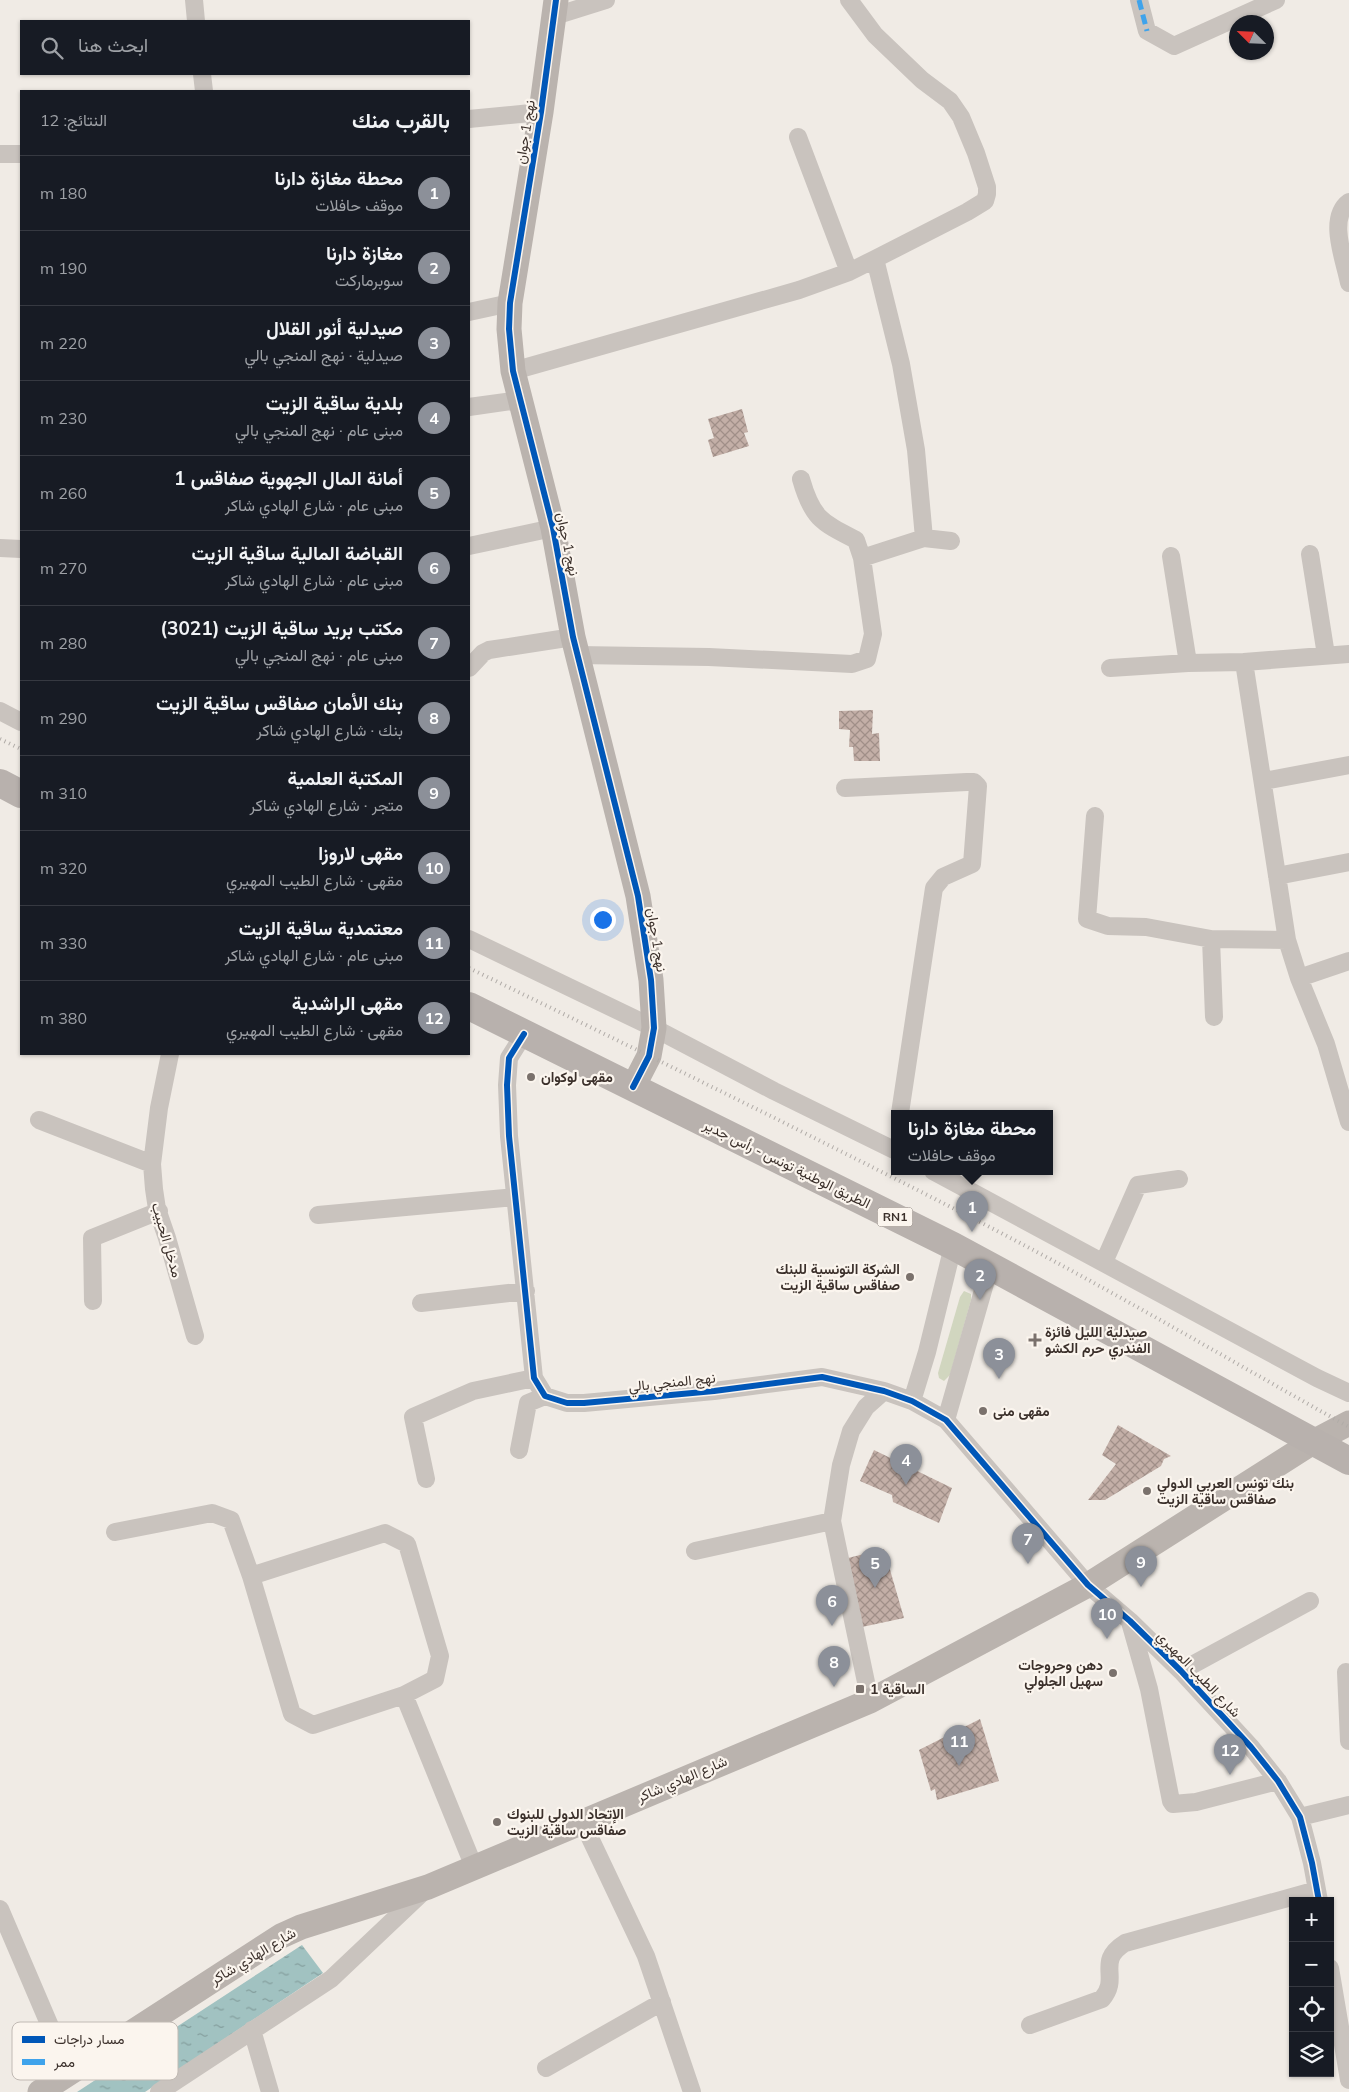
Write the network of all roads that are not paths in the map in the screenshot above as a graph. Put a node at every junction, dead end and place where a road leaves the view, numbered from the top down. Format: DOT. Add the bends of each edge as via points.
graph roads {
  1 [pos="194,0"];
  2 [pos="606,0"];
  3 [pos="849,0"];
  4 [pos="1139,0"];
  5 [pos="1276,0"];
  6 [pos="556,8"];
  7 [pos="196,20"];
  8 [pos="202,75"];
  9 [pos="204,90"];
  10 [pos="541,112"];
  11 [pos="470,119"];
  12 [pos="798,137"];
  13 [pos="0,154"];
  14 [pos="20,154"];
  15 [pos="1349,202"];
  16 [pos="875,259"];
  17 [pos="849,272"];
  18 [pos="1349,283"];
  19 [pos="510,304"];
  20 [pos="470,312"];
  21 [pos="513,371"];
  22 [pos="519,400"];
  23 [pos="470,407"];
  24 [pos="801,479"];
  25 [pos="553,528"];
  26 [pos="924,538"];
  27 [pos="952,541"];
  28 [pos="470,546"];
  29 [pos="0,548"];
  30 [pos="20,549"];
  31 [pos="1310,554"];
  32 [pos="1171,556"];
  33 [pos="862,558"];
  34 [pos="575,646"];
  35 [pos="1349,654"];
  36 [pos="1326,655"];
  37 [pos="1244,662"];
  38 [pos="1188,663"];
  39 [pos="470,667"];
  40 [pos="1110,668"];
  41 [pos="0,712"];
  42 [pos="20,722"];
  43 [pos="1349,765"];
  44 [pos="1264,781"];
  45 [pos="0,783"];
  46 [pos="845,788"];
  47 [pos="20,793"];
  48 [pos="1095,816"];
  49 [pos="1349,862"];
  50 [pos="1277,876"];
  51 [pos="470,939"];
  52 [pos="1210,939"];
  53 [pos="1287,940"];
  54 [pos="1349,961"];
  55 [pos="1299,978"];
  56 [pos="470,1007"];
  57 [pos="1214,1017"];
  58 [pos="654,1028"];
  59 [pos="524,1034"];
  60 [pos="170,1055"];
  61 [pos="633,1087"];
  62 [pos="900,1110"];
  63 [pos="39,1120"];
  64 [pos="1349,1122"];
  65 [pos="891,1148"];
  66 [pos="152,1164"];
  67 [pos="941,1175"];
  68 [pos="1179,1178"];
  69 [pos="515,1197"];
  70 [pos="159,1211"];
  71 [pos="318,1215"];
  72 [pos="953,1246"];
  73 [pos="1104,1262"];
  74 [pos="990,1266"];
  75 [pos="526,1291"];
  76 [pos="93,1301"];
  77 [pos="421,1303"];
  78 [pos="195,1336"];
  79 [pos="534,1378"];
  80 [pos="884,1391"];
  81 [pos="1349,1393"];
  82 [pos="545,1396"];
  83 [pos="912,1401"];
  84 [pos="946,1420"];
  85 [pos="1349,1423"];
  86 [pos="1313,1442"];
  87 [pos="519,1450"];
  88 [pos="1349,1461"];
  89 [pos="426,1479"];
  90 [pos="832,1521"];
  91 [pos="115,1532"];
  92 [pos="696,1551"];
  93 [pos="251,1576"];
  94 [pos="1088,1586"];
  95 [pos="1310,1601"];
  96 [pos="1130,1621"];
  97 [pos="1181,1671"];
  98 [pos="1346,1672"];
  99 [pos="404,1695"];
  100 [pos="870,1701"];
  101 [pos="1349,1741"];
  102 [pos="1278,1780"];
  103 [pos="1349,1805"];
  104 [pos="1300,1817"];
  105 [pos="582,1821"];
  106 [pos="474,1867"];
  107 [pos="428,1887"];
  108 [pos="1318,1895"];
  109 [pos="0,1909"];
  110 [pos="1333,1987"];
  111 [pos="662,2002"];
  112 [pos="48,2022"];
  113 [pos="149,2022"];
  114 [pos="1030,2025"];
  115 [pos="252,2030"];
  116 [pos="546,2068"];
  117 [pos="178,2079"];
  118 [pos="59,2080"];
  119 [pos="177,2080"];
  120 [pos="1349,2080"];
  121 [pos="40,2092"];
  122 [pos="159,2092"];
  123 [pos="270,2092"];
  124 [pos="692,2092"];
  1 -- 7 [label="street"];
  2 -- 6 [label="street"];
  3 -- 16 [label="street" via="875,35 922,80 950,100 976,153 987,194 985,201 967,212"];
  4 -- 5 [label="street" via="1147,31 1174,46"];
  6 -- 10 [label="main road, نهج 1 جوان"];
  8 -- 9 [label="street"];
  10 -- 11 [label="street"];
  10 -- 19 [label="main road, نهج 1 جوان"];
  12 -- 17 [label="street"];
  13 -- 14 [label="street"];
  15 -- 18 [label="street" via="1340,213 1338,230"];
  16 -- 17 [label="street"];
  16 -- 26 [label="street" via="901,364 916,450"];
  17 -- 21 [label="street" via="799,290"];
  19 -- 20 [label="street"];
  19 -- 21 [label="main road, نهج 1 جوان"];
  21 -- 22 [label="main road, نهج 1 جوان"];
  22 -- 23 [label="street"];
  22 -- 25 [label="main road, نهج 1 جوان"];
  24 -- 33 [label="street" via="812,509 822,522 856,540"];
  25 -- 28 [label="street"];
  25 -- 34 [label="main road, نهج 1 جوان"];
  26 -- 27 [label="street"];
  26 -- 33 [label="street"];
  29 -- 30 [label="street"];
  31 -- 36 [label="street"];
  32 -- 38 [label="street"];
  33 -- 34 [label="street" via="873,634 867,659 852,664"];
  34 -- 39 [label="street" via="489,650"];
  34 -- 58 [label="main road, نهج 1 جوان" via="638,896 651,980"];
  35 -- 36 [label="street"];
  36 -- 37 [label="street"];
  37 -- 38 [label="street"];
  37 -- 44 [label="street"];
  38 -- 40 [label="street"];
  41 -- 42 [label="street"];
  43 -- 44 [label="street"];
  44 -- 50 [label="street"];
  45 -- 47 [label="main road"];
  46 -- 62 [label="street" via="967,782 978,786 972,864 943,877 934,888"];
  48 -- 52 [label="street" via="1087,919 1108,926 1146,927"];
  49 -- 50 [label="street"];
  50 -- 53 [label="street"];
  51 -- 58 [label="street"];
  52 -- 53 [label="street"];
  52 -- 57 [label="street"];
  53 -- 55 [label="street"];
  54 -- 55 [label="street"];
  55 -- 64 [label="street" via="1326,1044"];
  56 -- 59 [label="main road, الطريق الوطنية تونس - رأس جدير / RN1"];
  58 -- 61 [label="main road, نهج 1 جوان" via="649,1056"];
  58 -- 65 [label="street"];
  59 -- 61 [label="main road, الطريق الوطنية تونس - رأس جدير / RN1"];
  59 -- 69 [label="street" via="509,1058 508,1072 509,1136"];
  60 -- 66 [label="street, مدخل الحبيب"];
  61 -- 72 [label="main road, الطريق الوطنية تونس - رأس جدير / RN1"];
  63 -- 66 [label="street"];
  66 -- 70 [label="street, مدخل الحبيب"];
  67 -- 73 [label="street"];
  68 -- 73 [label="street" via="1138,1185"];
  69 -- 71 [label="street"];
  69 -- 75 [label="street"];
  70 -- 76 [label="street" via="92,1238"];
  70 -- 78 [label="street, مدخل الحبيب"];
  72 -- 74 [label="main road, الطريق الوطنية تونس - رأس جدير / RN1"];
  72 -- 83 [label="street"];
  73 -- 81 [label="street"];
  74 -- 84 [label="street"];
  74 -- 86 [label="main road, الطريق الوطنية تونس - رأس جدير / RN1"];
  75 -- 77 [label="street"];
  75 -- 79 [label="street"];
  79 -- 82 [label="street"];
  79 -- 89 [label="street" via="473,1391 414,1417"];
  80 -- 82 [label="street, نهج المنجي بالي" via="822,1377 584,1403 567,1403"];
  80 -- 83 [label="street, نهج المنجي بالي"];
  80 -- 90 [label="street" via="866,1407 851,1431 841,1465"];
  82 -- 87 [label="street" via="528,1403"];
  83 -- 84 [label="street, نهج المنجي بالي"];
  84 -- 94 [label="street, نهج المنجي بالي"];
  85 -- 86 [label="main road, شارع الهادي شاكر"];
  86 -- 88 [label="main road, RN1"];
  86 -- 94 [label="main road, شارع الهادي شاكر"];
  90 -- 92 [label="street"];
  90 -- 100 [label="street"];
  91 -- 93 [label="street" via="212,1513 231,1520"];
  93 -- 99 [label="street" via="292,1714 313,1725"];
  93 -- 99 [label="street" via="385,1534 407,1544 440,1656 436,1679"];
  94 -- 96 [label="street, شارع الطيب المهيري"];
  94 -- 100 [label="main road, شارع الهادي شاكر"];
  95 -- 97 [label="street"];
  96 -- 97 [label="street, شارع الطيب المهيري"];
  96 -- 102 [label="street" via="1149,1689 1171,1801 1174,1804 1196,1802"];
  97 -- 102 [label="street, شارع الطيب المهيري"];
  98 -- 101 [label="street"];
  99 -- 106 [label="street"];
  100 -- 105 [label="main road, شارع الهادي شاكر"];
  102 -- 104 [label="street, شارع الطيب المهيري"];
  103 -- 104 [label="street"];
  104 -- 108 [label="street, شارع الطيب المهيري"];
  105 -- 106 [label="main road, شارع الهادي شاكر"];
  105 -- 111 [label="street" via="646,1956"];
  106 -- 107 [label="main road, شارع الهادي شاكر"];
  107 -- 113 [label="main road, شارع الهادي شاكر" via="281,1936"];
  107 -- 115 [label="street" via="331,1979"];
  108 -- 114 [label="street" via="1125,1944 1111,1956 1110,1983 1102,1999"];
  109 -- 112 [label="street"];
  110 -- 120 [label="street"];
  111 -- 116 [label="street"];
  111 -- 124 [label="street"];
  115 -- 117 [label="street"];
  115 -- 123 [label="street"];
  118 -- 121 [label="main road, شارع الهادي شاكر"];
  119 -- 122 [label="street"];
}
